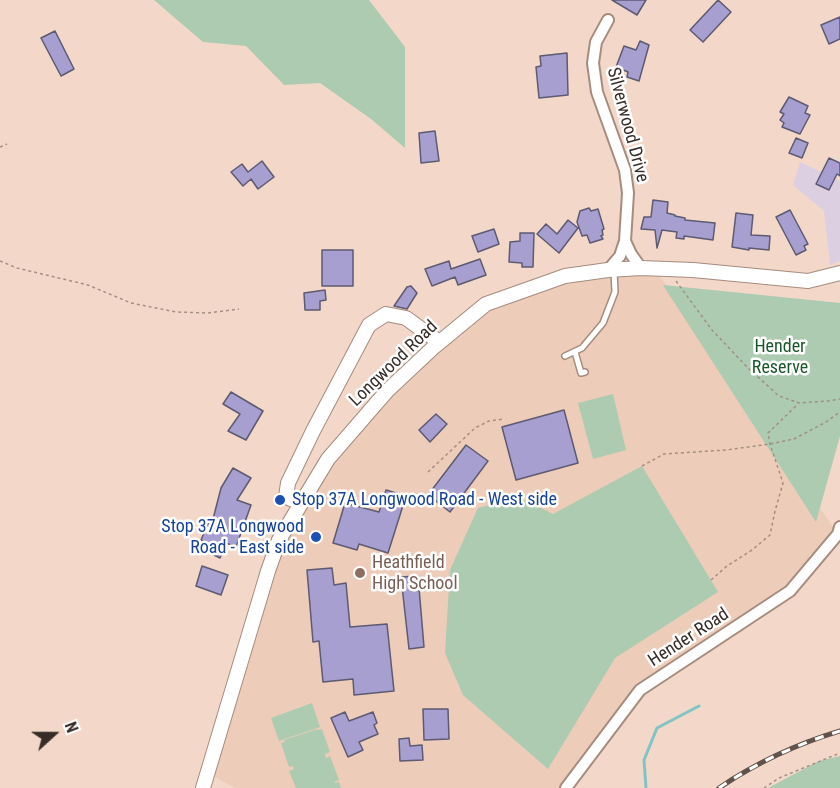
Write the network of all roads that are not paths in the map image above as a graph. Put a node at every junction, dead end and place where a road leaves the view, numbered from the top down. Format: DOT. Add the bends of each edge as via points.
graph roads {
  1 [pos="608,20"];
  2 [pos="625,241"];
  3 [pos="641,268"];
  4 [pos="611,270"];
  5 [pos="840,273"];
  6 [pos="439,342"];
  7 [pos="575,352"];
  8 [pos="566,356"];
  9 [pos="585,372"];
  10 [pos="301,503"];
  11 [pos="840,527"];
  12 [pos="203,788"];
  13 [pos="566,788"];
  1 -- 2 [label="street, Silverwood Drive" via="596,42 593,63 597,92 625,170"];
  2 -- 3 [label="street"];
  2 -- 4 [label="street, Silverwood Drive"];
  3 -- 4 [label="street, Longwood Road"];
  3 -- 5 [label="street, Longwood Road" via="808,281"];
  4 -- 6 [label="street, Longwood Road" via="565,276 486,304"];
  4 -- 7 [label="lane" via="615,292 603,323"];
  6 -- 10 [label="street, Longwood Road" via="387,391 328,459"];
  6 -- 10 [label="street" via="406,318 386,315 369,325 288,483 286,497"];
  7 -- 8 [label="lane"];
  7 -- 9 [label="lane" via="581,373"];
  10 -- 12 [label="street, Longwood Road" via="279,540 268,571"];
  11 -- 13 [label="street, Hender Road" via="790,591 640,690"];
}
